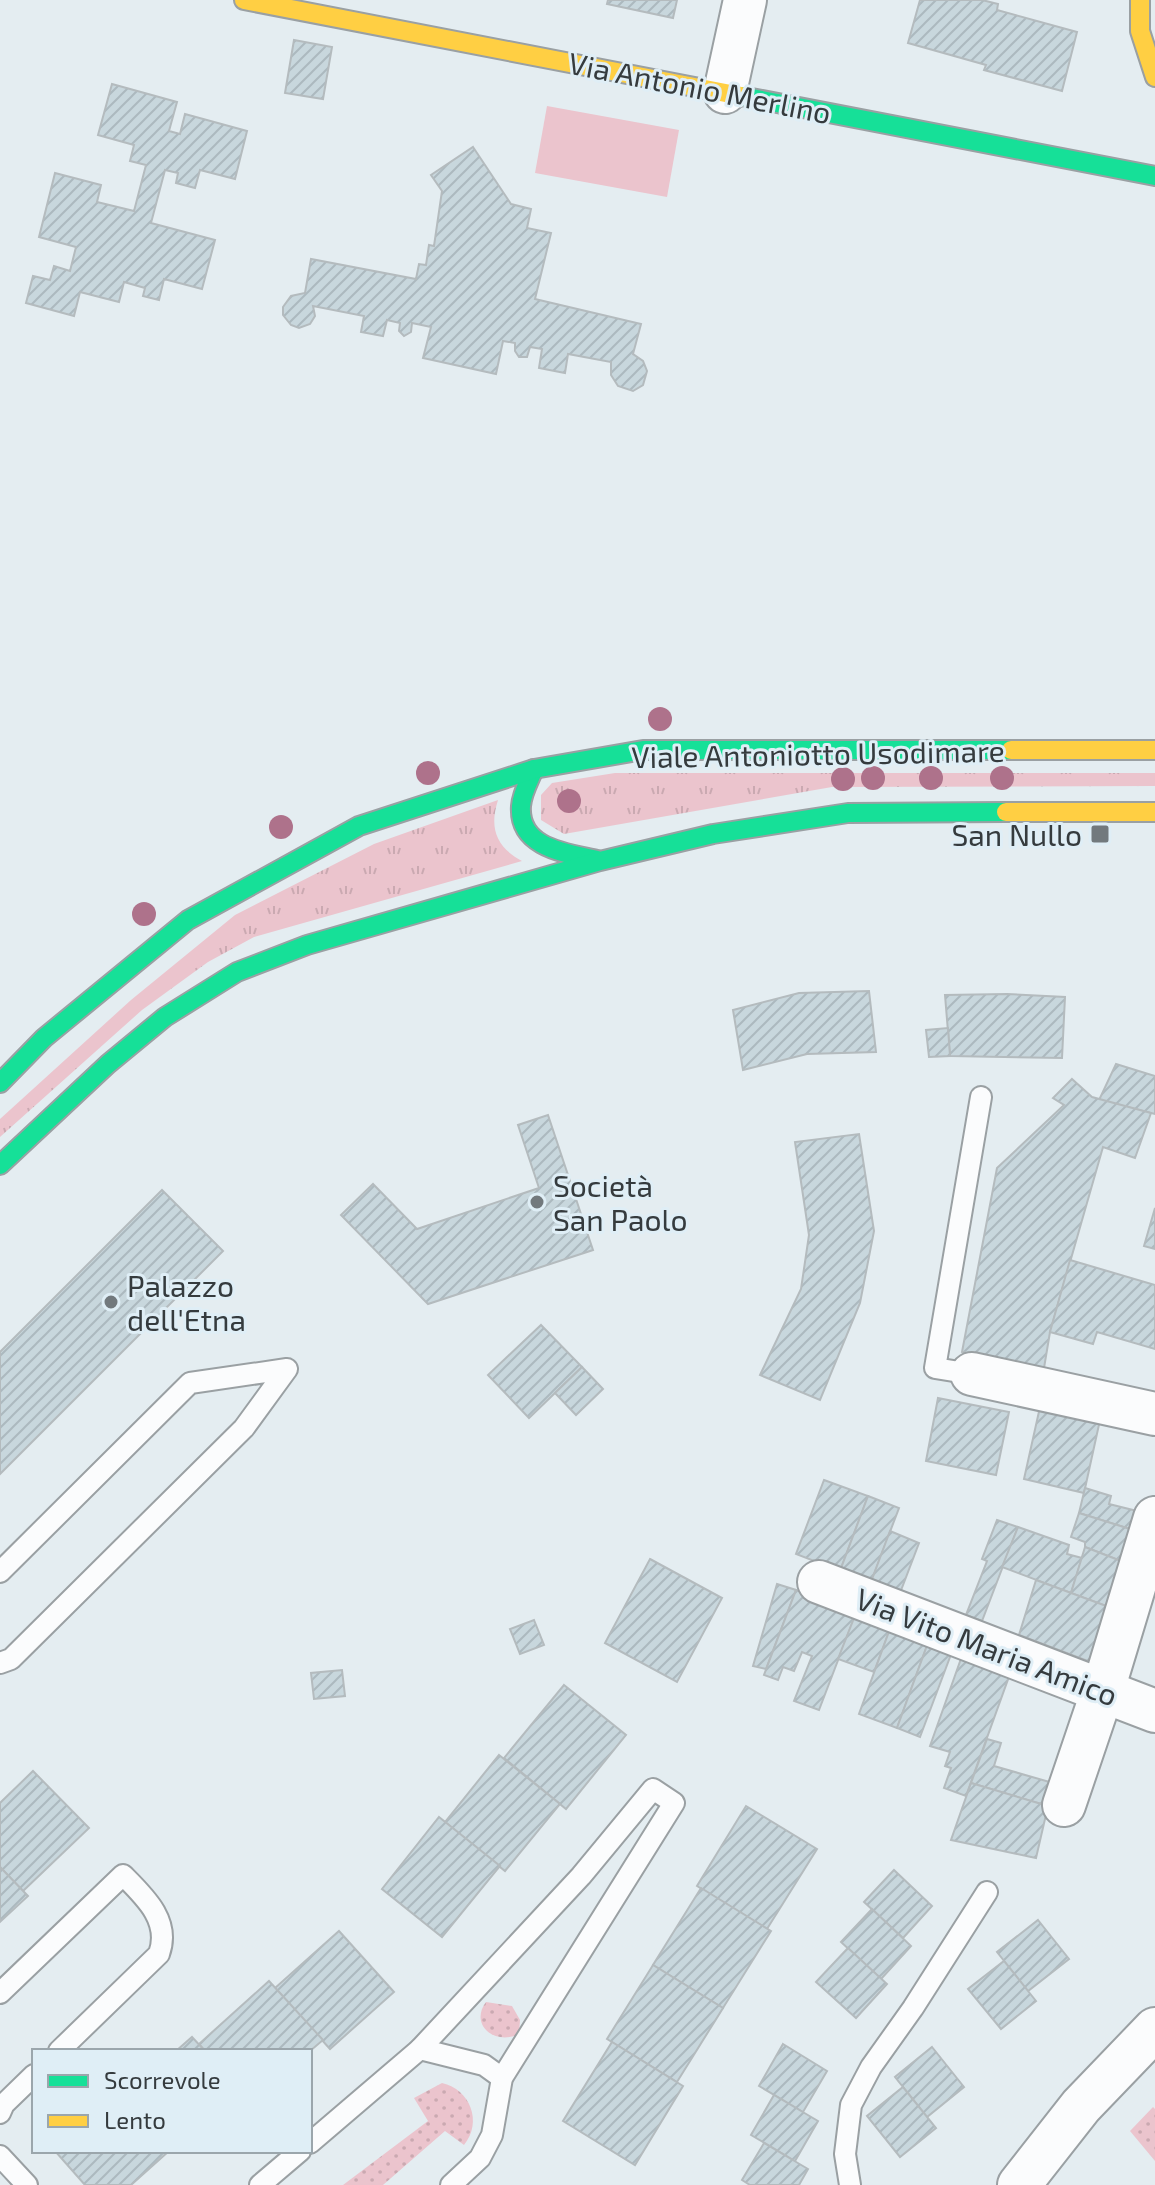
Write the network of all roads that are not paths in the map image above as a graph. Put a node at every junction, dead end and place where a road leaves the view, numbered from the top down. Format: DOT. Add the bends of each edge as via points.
graph roads {
  1 [pos="244,0"];
  2 [pos="745,0"];
  3 [pos="1140,0"];
  4 [pos="1155,77"];
  5 [pos="725,92"];
  6 [pos="1155,176"];
  7 [pos="1155,750"];
  8 [pos="534,769"];
  9 [pos="1155,812"];
  10 [pos="600,861"];
  11 [pos="0,1083"];
  12 [pos="981,1097"];
  13 [pos="0,1165"];
  14 [pos="972,1374"];
  15 [pos="1155,1414"];
  16 [pos="1155,1518"];
  17 [pos="0,1572"];
  18 [pos="819,1582"];
  19 [pos="0,1663"];
  20 [pos="1103,1690"];
  21 [pos="1155,1711"];
  22 [pos="1064,1805"];
  23 [pos="987,1892"];
  24 [pos="0,1993"];
  25 [pos="1155,2029"];
  26 [pos="61,2049"];
  27 [pos="420,2049"];
  28 [pos="32,2077"];
  29 [pos="502,2078"];
  30 [pos="0,2113"];
  31 [pos="312,2141"];
  32 [pos="298,2153"];
  33 [pos="0,2156"];
  34 [pos="27,2185"];
  35 [pos="260,2185"];
  36 [pos="451,2185"];
  37 [pos="850,2185"];
  38 [pos="1019,2185"];
  1 -- 5 [label="main road, Via Antonio Merlino"];
  2 -- 5 [label="street"];
  3 -- 4 [label="main road" via="1140,31"];
  5 -- 6 [label="main road, Via Antonio Merlino"];
  7 -- 8 [label="main road, Viale Antoniotto Usodimare" via="643,750"];
  8 -- 10 [label="main road" via="521,803 522,826 539,846"];
  8 -- 11 [label="main road, Viale Antoniotto Usodimare" via="359,826 188,920 44,1038"];
  9 -- 10 [label="main road, Viale Antoniotto Usodimare" via="848,813 713,834"];
  10 -- 13 [label="main road, Viale Antoniotto Usodimare" via="307,945 227,977 146,1031"];
  12 -- 14 [label="lane" via="935,1368"];
  14 -- 15 [label="street"];
  16 -- 20 [label="street"];
  17 -- 19 [label="lane" via="190,1383 287,1369 244,1428 11,1659"];
  18 -- 20 [label="street, Via Vito Maria Amico"];
  20 -- 21 [label="street, Via Vito Maria Amico"];
  20 -- 22 [label="street"];
  23 -- 37 [label="lane" via="851,2105 845,2154"];
  24 -- 26 [label="lane" via="123,1875 159,1917 164,1941 159,1954"];
  25 -- 38 [label="street" via="1081,2106"];
  27 -- 29 [label="lane" via="484,2065"];
  27 -- 29 [label="lane" via="581,1876 653,1789 674,1803"];
  27 -- 31 [label="lane"];
  28 -- 30 [label="lane"];
  29 -- 36 [label="lane" via="492,2135 480,2158"];
  32 -- 35 [label="lane"];
  33 -- 34 [label="lane"];
}
